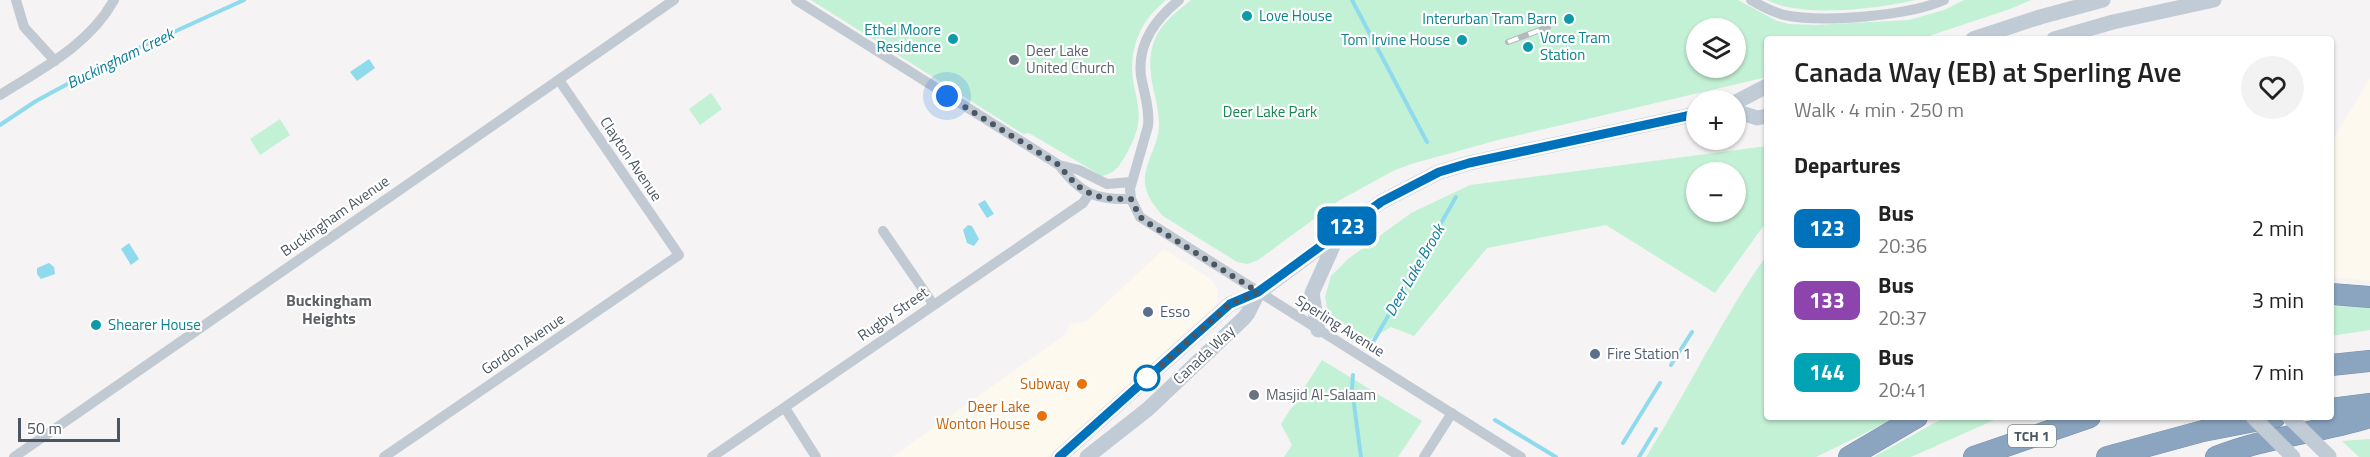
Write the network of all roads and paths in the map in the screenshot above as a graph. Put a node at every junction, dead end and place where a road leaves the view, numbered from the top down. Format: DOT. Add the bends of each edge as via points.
graph roads {
  1 [pos="16,0"];
  2 [pos="114,0"];
  3 [pos="674,0"];
  4 [pos="796,0"];
  5 [pos="1179,0"];
  6 [pos="1751,0"];
  7 [pos="1944,0"];
  8 [pos="2103,0"];
  9 [pos="2214,0"];
  10 [pos="1982,36"];
  11 [pos="2064,36"];
  12 [pos="55,61"];
  13 [pos="559,80"];
  14 [pos="1764,88"];
  15 [pos="0,95"];
  16 [pos="1746,97"];
  17 [pos="1746,114"];
  18 [pos="1686,116"];
  19 [pos="1764,117"];
  20 [pos="1059,165"];
  21 [pos="1131,182"];
  22 [pos="1089,194"];
  23 [pos="1131,199"];
  24 [pos="884,231"];
  25 [pos="1339,232"];
  26 [pos="679,255"];
  27 [pos="1258,292"];
  28 [pos="2334,294"];
  29 [pos="2370,297"];
  30 [pos="933,304"];
  31 [pos="1318,330"];
  32 [pos="2370,361"];
  33 [pos="2334,364"];
  34 [pos="2370,404"];
  35 [pos="785,408"];
  36 [pos="2334,409"];
  37 [pos="1452,413"];
  38 [pos="2370,417"];
  39 [pos="1912,420"];
  40 [pos="2081,420"];
  41 [pos="2256,420"];
  42 [pos="2260,420"];
  43 [pos="2292,420"];
  44 [pos="14,457"];
  45 [pos="384,457"];
  46 [pos="712,457"];
  47 [pos="816,457"];
  48 [pos="1059,457"];
  49 [pos="1087,457"];
  50 [pos="1424,457"];
  51 [pos="1521,457"];
  52 [pos="1849,457"];
  53 [pos="1974,457"];
  54 [pos="2107,457"];
  55 [pos="2216,457"];
  56 [pos="2293,457"];
  57 [pos="2329,457"];
  1 -- 12 [label="street" via="24,27"];
  2 -- 12 [label="street" via="105,17 82,42"];
  3 -- 13 [label="street, Buckingham Avenue"];
  4 -- 20 [label="street"];
  5 -- 21 [label="street" via="1156,21 1144,46 1141,74 1148,126"];
  6 -- 7 [label="street" via="1784,15 1805,18 1905,12"];
  8 -- 10 [label="main road"];
  9 -- 11 [label="main road"];
  12 -- 15 [label="street"];
  13 -- 26 [label="street, Clayton Avenue"];
  13 -- 44 [label="street, Buckingham Avenue"];
  14 -- 16 [label="main road"];
  17 -- 19 [label="main road"];
  18 -- 25 [label="main road, Canada Way" via="1439,172 1381,202"];
  20 -- 21 [label="street" via="1107,184"];
  20 -- 22 [label="street" via="1071,181"];
  21 -- 23 [label="street"];
  22 -- 23 [label="street" via="1105,199"];
  22 -- 30 [label="street, Rugby Street" via="1083,203"];
  23 -- 27 [label="street, Sperling Avenue" via="1140,217 1148,223"];
  24 -- 30 [label="street"];
  25 -- 27 [label="main road, Canada Way"];
  25 -- 31 [label="main road" via="1312,293"];
  26 -- 45 [label="street, Gordon Avenue"];
  27 -- 31 [label="street, Sperling Avenue"];
  27 -- 48 [label="main road, Canada Way" via="1230,304"];
  27 -- 49 [label="main road, Canada Way" via="1244,318 1148,409"];
  28 -- 29 [label="highway"];
  30 -- 35 [label="street, Rugby Street"];
  31 -- 37 [label="street, Sperling Avenue"];
  32 -- 33 [label="highway"];
  34 -- 36 [label="highway"];
  35 -- 46 [label="street, Rugby Street"];
  35 -- 47 [label="street"];
  37 -- 50 [label="street"];
  37 -- 51 [label="street, Sperling Avenue"];
  38 -- 55 [label="highway"];
  39 -- 52 [label="highway"];
  40 -- 53 [label="highway, TCH 1"];
  41 -- 56 [label="main road, bridge"];
  42 -- 54 [label="highway"];
  43 -- 57 [label="main road, bridge"];
}
